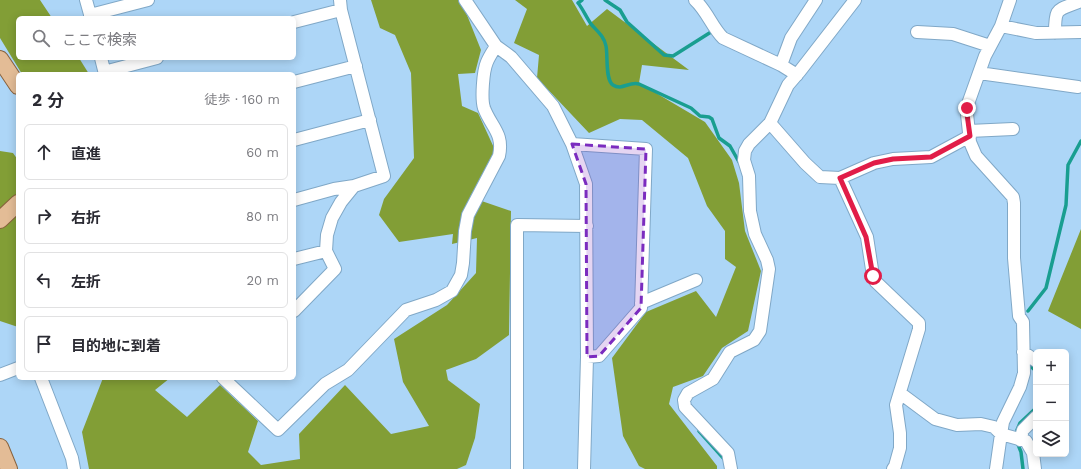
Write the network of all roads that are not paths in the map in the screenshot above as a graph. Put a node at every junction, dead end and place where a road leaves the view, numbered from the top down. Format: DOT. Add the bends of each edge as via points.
graph roads {
  1 [pos="86,0"];
  2 [pos="148,0"];
  3 [pos="465,0"];
  4 [pos="695,0"];
  5 [pos="816,0"];
  6 [pos="856,0"];
  7 [pos="1010,0"];
  8 [pos="1081,1"];
  9 [pos="340,5"];
  10 [pos="90,16"];
  11 [pos="93,16"];
  12 [pos="296,21"];
  13 [pos="1001,26"];
  14 [pos="917,32"];
  15 [pos="1081,32"];
  16 [pos="1055,33"];
  17 [pos="496,46"];
  18 [pos="990,46"];
  19 [pos="0,59"];
  20 [pos="101,60"];
  21 [pos="150,60"];
  22 [pos="781,65"];
  23 [pos="356,66"];
  24 [pos="104,72"];
  25 [pos="108,72"];
  26 [pos="979,73"];
  27 [pos="797,75"];
  28 [pos="296,81"];
  29 [pos="16,83"];
  30 [pos="1078,87"];
  31 [pos="370,120"];
  32 [pos="770,123"];
  33 [pos="1013,129"];
  34 [pos="969,133"];
  35 [pos="296,139"];
  36 [pos="572,144"];
  37 [pos="840,178"];
  38 [pos="354,186"];
  39 [pos="296,200"];
  40 [pos="16,205"];
  41 [pos="0,220"];
  42 [pos="587,226"];
  43 [pos="326,251"];
  44 [pos="296,258"];
  45 [pos="696,280"];
  46 [pos="641,303"];
  47 [pos="296,308"];
  48 [pos="1024,352"];
  49 [pos="586,357"];
  50 [pos="1033,359"];
  51 [pos="16,369"];
  52 [pos="0,375"];
  53 [pos="42,380"];
  54 [pos="227,380"];
  55 [pos="900,393"];
  56 [pos="1033,421"];
  57 [pos="1000,434"];
  58 [pos="1020,440"];
  59 [pos="0,447"];
  60 [pos="9,469"];
  61 [pos="74,469"];
  62 [pos="517,469"];
  63 [pos="584,469"];
  64 [pos="731,469"];
  65 [pos="893,469"];
  66 [pos="996,469"];
  67 [pos="1035,469"];
  1 -- 10 [label="street"];
  2 -- 11 [label="street"];
  3 -- 17 [label="street"];
  4 -- 22 [label="street" via="723,38"];
  5 -- 22 [label="street" via="791,38"];
  6 -- 27 [label="street"];
  7 -- 13 [label="street"];
  8 -- 16 [label="street" via="1058,10 1055,15"];
  9 -- 12 [label="street"];
  9 -- 23 [label="street"];
  13 -- 16 [label="street" via="1036,33"];
  13 -- 18 [label="street"];
  14 -- 18 [label="street" via="953,34"];
  15 -- 16 [label="street"];
  17 -- 36 [label="street" via="511,57 553,106"];
  17 -- 54 [label="street" via="486,63 482,94 483,107 499,135 501,146 499,156 468,215 461,275 452,291 436,300 406,310 348,370 326,384 278,430"];
  18 -- 26 [label="street"];
  19 -- 29 [label="main road"];
  20 -- 24 [label="street"];
  21 -- 25 [label="street"];
  22 -- 27 [label="street"];
  23 -- 28 [label="street"];
  23 -- 31 [label="street"];
  26 -- 30 [label="street"];
  26 -- 34 [label="street" via="967,108"];
  27 -- 32 [label="street" via="788,85"];
  31 -- 35 [label="street"];
  31 -- 38 [label="street" via="384,176"];
  32 -- 37 [label="street" via="820,177"];
  32 -- 64 [label="street" via="749,144 744,160 749,176 750,211 754,234 769,269 760,331 754,340 730,352 713,379 688,393 684,400 685,407 728,453"];
  33 -- 34 [label="street"];
  34 -- 37 [label="street" via="931,157 874,163"];
  34 -- 48 [label="street" via="976,156 1013,197 1014,258 1019,316 1023,322"];
  36 -- 42 [label="street" via="586,184"];
  36 -- 46 [label="street" via="646,149"];
  37 -- 55 [label="street" via="866,237 876,282 919,323"];
  38 -- 39 [label="street"];
  38 -- 43 [label="street" via="332,218"];
  40 -- 41 [label="main road"];
  42 -- 49 [label="street"];
  42 -- 62 [label="street" via="518,225"];
  43 -- 44 [label="street"];
  43 -- 47 [label="street" via="335,269"];
  45 -- 46 [label="street"];
  46 -- 49 [label="street" via="641,308 599,356"];
  48 -- 50 [label="street"];
  48 -- 57 [label="street" via="1024,373 1020,387"];
  49 -- 63 [label="street"];
  51 -- 52 [label="street"];
  53 -- 61 [label="street"];
  55 -- 57 [label="street" via="935,419 957,425 980,424 994,427"];
  55 -- 65 [label="street" via="896,404 900,448"];
  56 -- 58 [label="street" via="1023,430"];
  57 -- 58 [label="street"];
  57 -- 66 [label="street"];
  58 -- 67 [label="street" via="1026,441 1033,453"];
  59 -- 60 [label="main road"];
}
